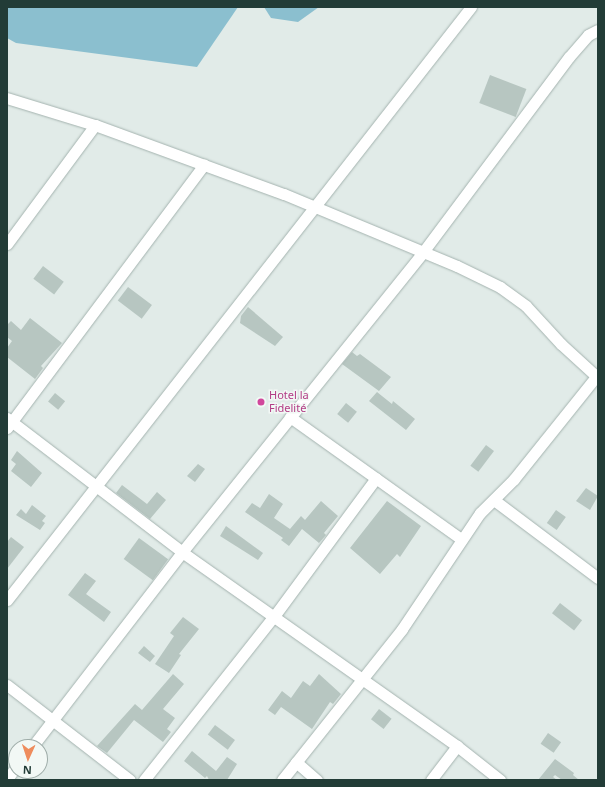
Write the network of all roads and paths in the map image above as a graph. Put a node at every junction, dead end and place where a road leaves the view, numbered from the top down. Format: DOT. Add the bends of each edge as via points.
graph roads {
  1 [pos="471,7"];
  2 [pos="598,30"];
  3 [pos="7,98"];
  4 [pos="95,125"];
  5 [pos="204,165"];
  6 [pos="316,207"];
  7 [pos="7,244"];
  8 [pos="423,252"];
  9 [pos="597,375"];
  10 [pos="290,417"];
  11 [pos="9,422"];
  12 [pos="376,478"];
  13 [pos="96,486"];
  14 [pos="494,500"];
  15 [pos="461,539"];
  16 [pos="182,552"];
  17 [pos="598,578"];
  18 [pos="7,600"];
  19 [pos="275,615"];
  20 [pos="361,678"];
  21 [pos="7,685"];
  22 [pos="54,719"];
  23 [pos="38,739"];
  24 [pos="458,746"];
  25 [pos="296,762"];
  26 [pos="130,780"];
  27 [pos="144,780"];
  28 [pos="282,780"];
  29 [pos="318,780"];
  30 [pos="432,780"];
  31 [pos="500,780"];
  1 -- 6 [label="street"];
  2 -- 8 [label="street" via="588,35 569,57"];
  3 -- 4 [label="street"];
  4 -- 5 [label="street"];
  4 -- 7 [label="street"];
  5 -- 6 [label="street"];
  5 -- 11 [label="street"];
  6 -- 8 [label="street"];
  6 -- 13 [label="street"];
  8 -- 9 [label="street" via="500,287 526,306 561,344"];
  8 -- 10 [label="street"];
  9 -- 14 [label="street" via="514,479"];
  10 -- 12 [label="street"];
  10 -- 16 [label="street"];
  11 -- 13 [label="street"];
  12 -- 15 [label="street"];
  12 -- 19 [label="street"];
  13 -- 16 [label="street"];
  13 -- 18 [label="street"];
  14 -- 15 [label="street" via="480,513"];
  14 -- 17 [label="street"];
  15 -- 20 [label="street" via="402,628"];
  16 -- 19 [label="street"];
  16 -- 22 [label="street"];
  19 -- 20 [label="street"];
  19 -- 27 [label="street"];
  20 -- 24 [label="street"];
  20 -- 25 [label="street"];
  21 -- 22 [label="street"];
  22 -- 23 [label="street"];
  22 -- 26 [label="street"];
  24 -- 30 [label="street"];
  24 -- 31 [label="street"];
  25 -- 28 [label="street"];
  25 -- 29 [label="street"];
}
